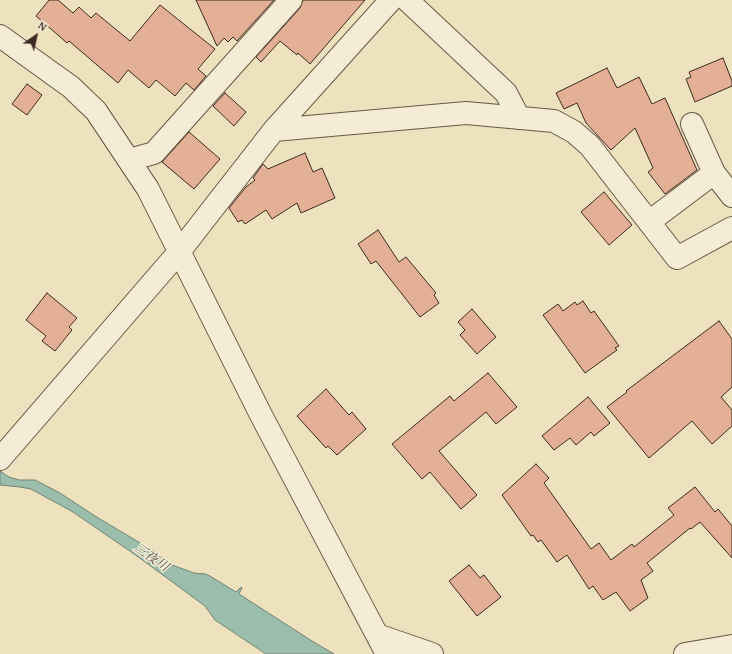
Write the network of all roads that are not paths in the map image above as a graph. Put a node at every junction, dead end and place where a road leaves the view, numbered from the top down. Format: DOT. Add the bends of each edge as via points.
graph roads {
  1 [pos="291,0"];
  2 [pos="391,0"];
  3 [pos="407,0"];
  4 [pos="1,39"];
  5 [pos="519,118"];
  6 [pos="692,124"];
  7 [pos="274,130"];
  8 [pos="129,160"];
  9 [pos="714,173"];
  10 [pos="732,196"];
  11 [pos="649,222"];
  12 [pos="732,228"];
  13 [pos="179,252"];
  14 [pos="0,459"];
  15 [pos="377,635"];
  16 [pos="732,646"];
  17 [pos="387,654"];
  18 [pos="432,654"];
  19 [pos="685,654"];
  1 -- 8 [label="street" via="154,153"];
  2 -- 7 [label="street"];
  3 -- 5 [label="street" via="506,93"];
  4 -- 8 [label="street" via="71,87 96,111"];
  5 -- 7 [label="street" via="466,113"];
  5 -- 11 [label="street" via="554,121 574,132 590,146"];
  6 -- 9 [label="street"];
  7 -- 13 [label="street"];
  8 -- 13 [label="street" via="148,189"];
  9 -- 10 [label="street"];
  9 -- 11 [label="street"];
  11 -- 12 [label="street" via="677,258"];
  13 -- 14 [label="street"];
  13 -- 15 [label="street" via="261,415"];
  15 -- 17 [label="street"];
  15 -- 18 [label="street"];
  16 -- 19 [label="street"];
}
